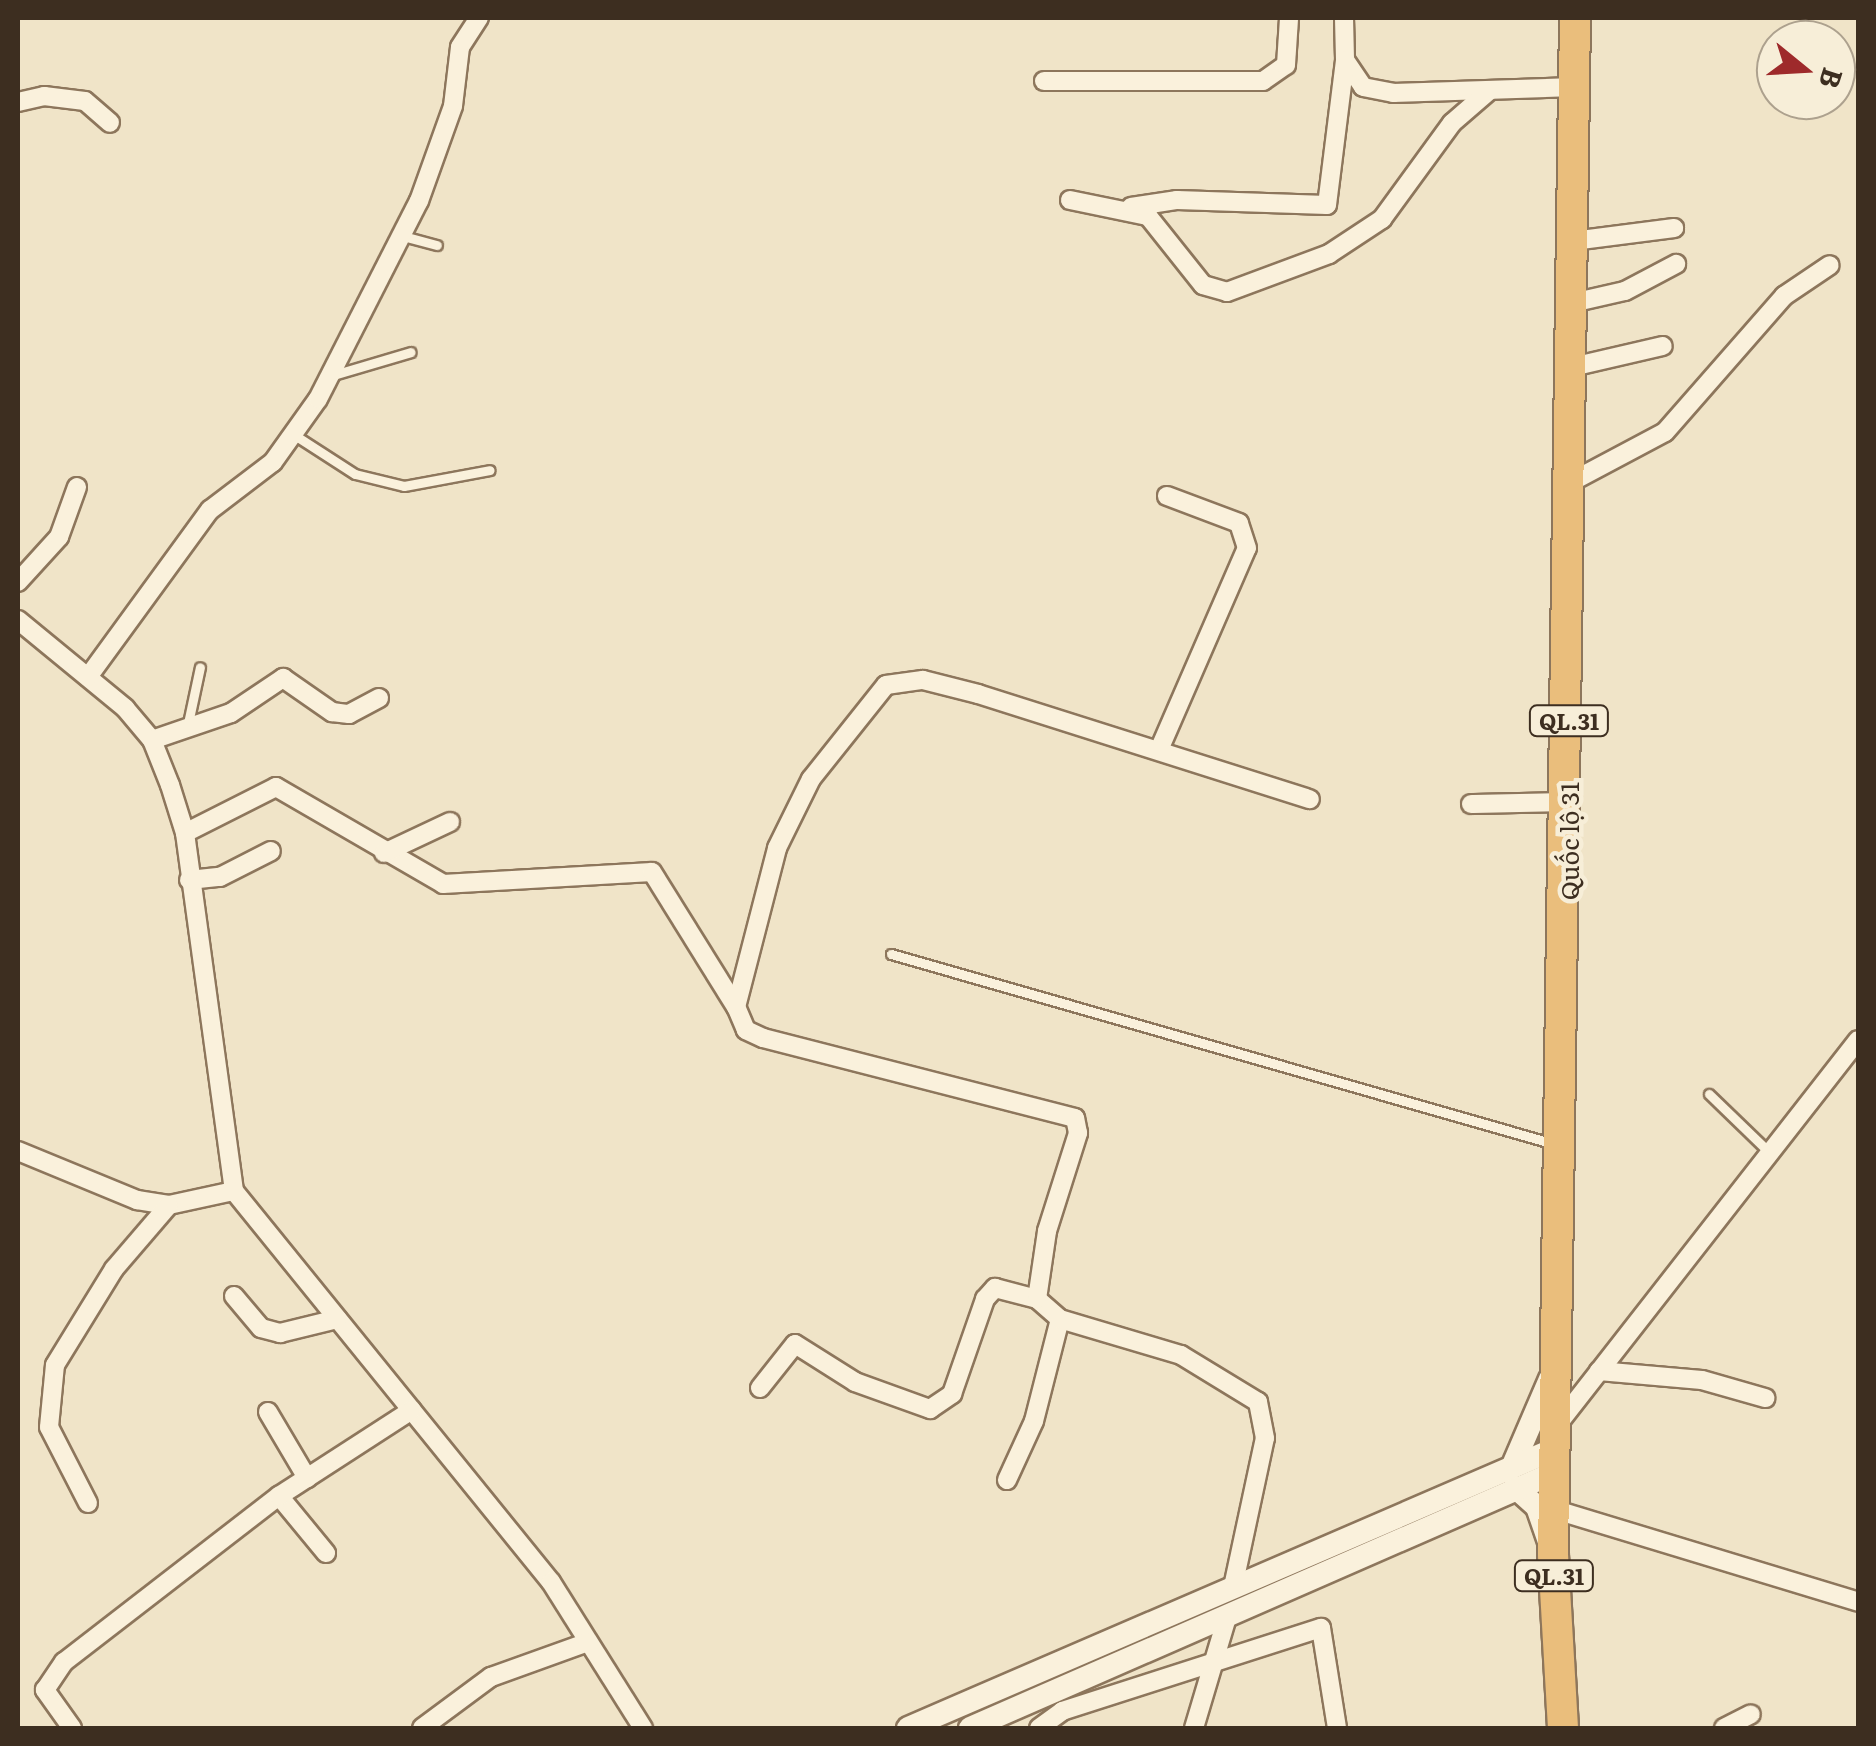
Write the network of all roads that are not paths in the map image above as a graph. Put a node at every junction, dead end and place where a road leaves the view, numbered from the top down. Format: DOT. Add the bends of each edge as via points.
graph roads {
  1 [pos="478,18"];
  2 [pos="1289,18"];
  3 [pos="1344,18"];
  4 [pos="1575,18"];
  5 [pos="1345,60"];
  6 [pos="1044,81"];
  7 [pos="1574,87"];
  8 [pos="1489,91"];
  9 [pos="18,102"];
  10 [pos="110,123"];
  11 [pos="1070,200"];
  12 [pos="1131,207"];
  13 [pos="1674,228"];
  14 [pos="403,236"];
  15 [pos="1573,241"];
  16 [pos="437,245"];
  17 [pos="1676,264"];
  18 [pos="1830,266"];
  19 [pos="1572,304"];
  20 [pos="1663,346"];
  21 [pos="411,352"];
  22 [pos="1572,368"];
  23 [pos="330,376"];
  24 [pos="296,436"];
  25 [pos="490,470"];
  26 [pos="1571,482"];
  27 [pos="77,487"];
  28 [pos="1168,496"];
  29 [pos="18,582"];
  30 [pos="18,620"];
  31 [pos="200,666"];
  32 [pos="88,677"];
  33 [pos="378,698"];
  34 [pos="186,731"];
  35 [pos="152,740"];
  36 [pos="1159,750"];
  37 [pos="1310,799"];
  38 [pos="1569,802"];
  39 [pos="1471,804"];
  40 [pos="450,822"];
  41 [pos="185,833"];
  42 [pos="271,852"];
  43 [pos="384,853"];
  44 [pos="188,880"];
  45 [pos="891,954"];
  46 [pos="736,1008"];
  47 [pos="1855,1050"];
  48 [pos="1709,1094"];
  49 [pos="1564,1147"];
  50 [pos="18,1152"];
  51 [pos="1770,1153"];
  52 [pos="234,1191"];
  53 [pos="169,1205"];
  54 [pos="234,1296"];
  55 [pos="1037,1299"];
  56 [pos="337,1319"];
  57 [pos="1060,1319"];
  58 [pos="1560,1352"];
  59 [pos="1599,1371"];
  60 [pos="760,1388"];
  61 [pos="1765,1398"];
  62 [pos="412,1410"];
  63 [pos="268,1412"];
  64 [pos="1557,1448"];
  65 [pos="1514,1476"];
  66 [pos="308,1478"];
  67 [pos="1007,1480"];
  68 [pos="279,1496"];
  69 [pos="88,1503"];
  70 [pos="1556,1510"];
  71 [pos="326,1553"];
  72 [pos="1553,1554"];
  73 [pos="1234,1586"];
  74 [pos="1858,1602"];
  75 [pos="1228,1614"];
  76 [pos="588,1642"];
  77 [pos="1214,1664"];
  78 [pos="1752,1714"];
  79 [pos="72,1728"];
  80 [pos="422,1728"];
  81 [pos="643,1728"];
  82 [pos="908,1728"];
  83 [pos="970,1728"];
  84 [pos="1038,1728"];
  85 [pos="1194,1728"];
  86 [pos="1337,1728"];
  87 [pos="1564,1728"];
  88 [pos="1724,1728"];
  1 -- 14 [label="street" via="460,47 453,106"];
  2 -- 6 [label="street" via="1286,65 1263,81"];
  3 -- 5 [label="street"];
  4 -- 7 [label="highway, Quốc lộ 31 / QL.31"];
  5 -- 8 [label="street" via="1362,86 1393,94"];
  5 -- 12 [label="street" via="1326,205 1177,200"];
  7 -- 8 [label="street"];
  7 -- 15 [label="highway, Quốc lộ 31 / QL.31"];
  8 -- 12 [label="street" via="1452,123 1382,219 1329,254 1227,292 1203,285 1157,224"];
  9 -- 10 [label="street" via="44,96 85,102"];
  11 -- 12 [label="street"];
  13 -- 15 [label="street"];
  14 -- 16 [label="lane"];
  14 -- 23 [label="street"];
  15 -- 19 [label="highway, Quốc lộ 31 / QL.31"];
  17 -- 19 [label="street" via="1625,290"];
  18 -- 26 [label="street" via="1784,296 1664,432"];
  19 -- 22 [label="highway, Quốc lộ 31 / QL.31"];
  20 -- 22 [label="street"];
  21 -- 23 [label="lane"];
  22 -- 26 [label="highway, Quốc lộ 31 / QL.31"];
  23 -- 24 [label="street"];
  24 -- 25 [label="lane" via="355,474 404,486"];
  24 -- 32 [label="street" via="210,510"];
  26 -- 38 [label="highway, Quốc lộ 31 / QL.31"];
  27 -- 29 [label="street" via="59,537"];
  28 -- 36 [label="street" via="1239,523 1247,548"];
  30 -- 32 [label="street"];
  31 -- 34 [label="lane"];
  32 -- 35 [label="street"];
  33 -- 34 [label="street" via="349,714 332,712 282,678 231,713"];
  34 -- 35 [label="street"];
  35 -- 41 [label="street"];
  36 -- 37 [label="street"];
  36 -- 46 [label="street" via="923,680 886,685 811,779 777,848"];
  38 -- 39 [label="street"];
  38 -- 49 [label="highway, Quốc lộ 31 / QL.31"];
  40 -- 43 [label="street"];
  41 -- 43 [label="street" via="276,787"];
  41 -- 44 [label="street"];
  42 -- 44 [label="street" via="220,878"];
  43 -- 46 [label="street" via="443,884 472,888 623,868 652,872"];
  44 -- 52 [label="street"];
  45 -- 49 [label="lane"];
  46 -- 55 [label="street" via="746,1030 763,1038 1075,1118 1078,1133 1047,1231"];
  47 -- 51 [label="street"];
  48 -- 51 [label="lane"];
  49 -- 58 [label="highway, Quốc lộ 31 / QL.31"];
  50 -- 53 [label="street" via="82,1182"];
  51 -- 59 [label="street"];
  52 -- 53 [label="street"];
  52 -- 56 [label="street"];
  53 -- 69 [label="street" via="114,1269 55,1365 49,1427"];
  54 -- 56 [label="street" via="261,1328 280,1333"];
  55 -- 57 [label="street"];
  55 -- 60 [label="street" via="995,1288 984,1299 952,1394 930,1409 855,1382 795,1344"];
  56 -- 62 [label="street"];
  57 -- 67 [label="street" via="1034,1421"];
  57 -- 73 [label="street" via="1181,1354 1258,1402 1265,1438"];
  58 -- 64 [label="highway, Quốc lộ 31 / QL.31"];
  58 -- 65 [label="street"];
  59 -- 61 [label="street" via="1702,1380"];
  59 -- 64 [label="street"];
  62 -- 66 [label="street"];
  62 -- 76 [label="street" via="550,1582"];
  63 -- 66 [label="street"];
  64 -- 65 [label="street"];
  64 -- 70 [label="highway, QL.31"];
  65 -- 72 [label="street" via="1536,1506"];
  65 -- 73 [label="street"];
  65 -- 75 [label="street"];
  66 -- 68 [label="street"];
  68 -- 71 [label="street"];
  68 -- 79 [label="street" via="50,1676 45,1690"];
  70 -- 72 [label="highway, QL.31"];
  70 -- 74 [label="street"];
  72 -- 87 [label="highway, QL.31"];
  73 -- 82 [label="street"];
  75 -- 77 [label="street"];
  75 -- 83 [label="street"];
  76 -- 80 [label="street" via="491,1678"];
  76 -- 81 [label="street"];
  77 -- 84 [label="street" via="1062,1711"];
  77 -- 85 [label="street"];
  77 -- 86 [label="street" via="1321,1628"];
  78 -- 88 [label="street"];
}
